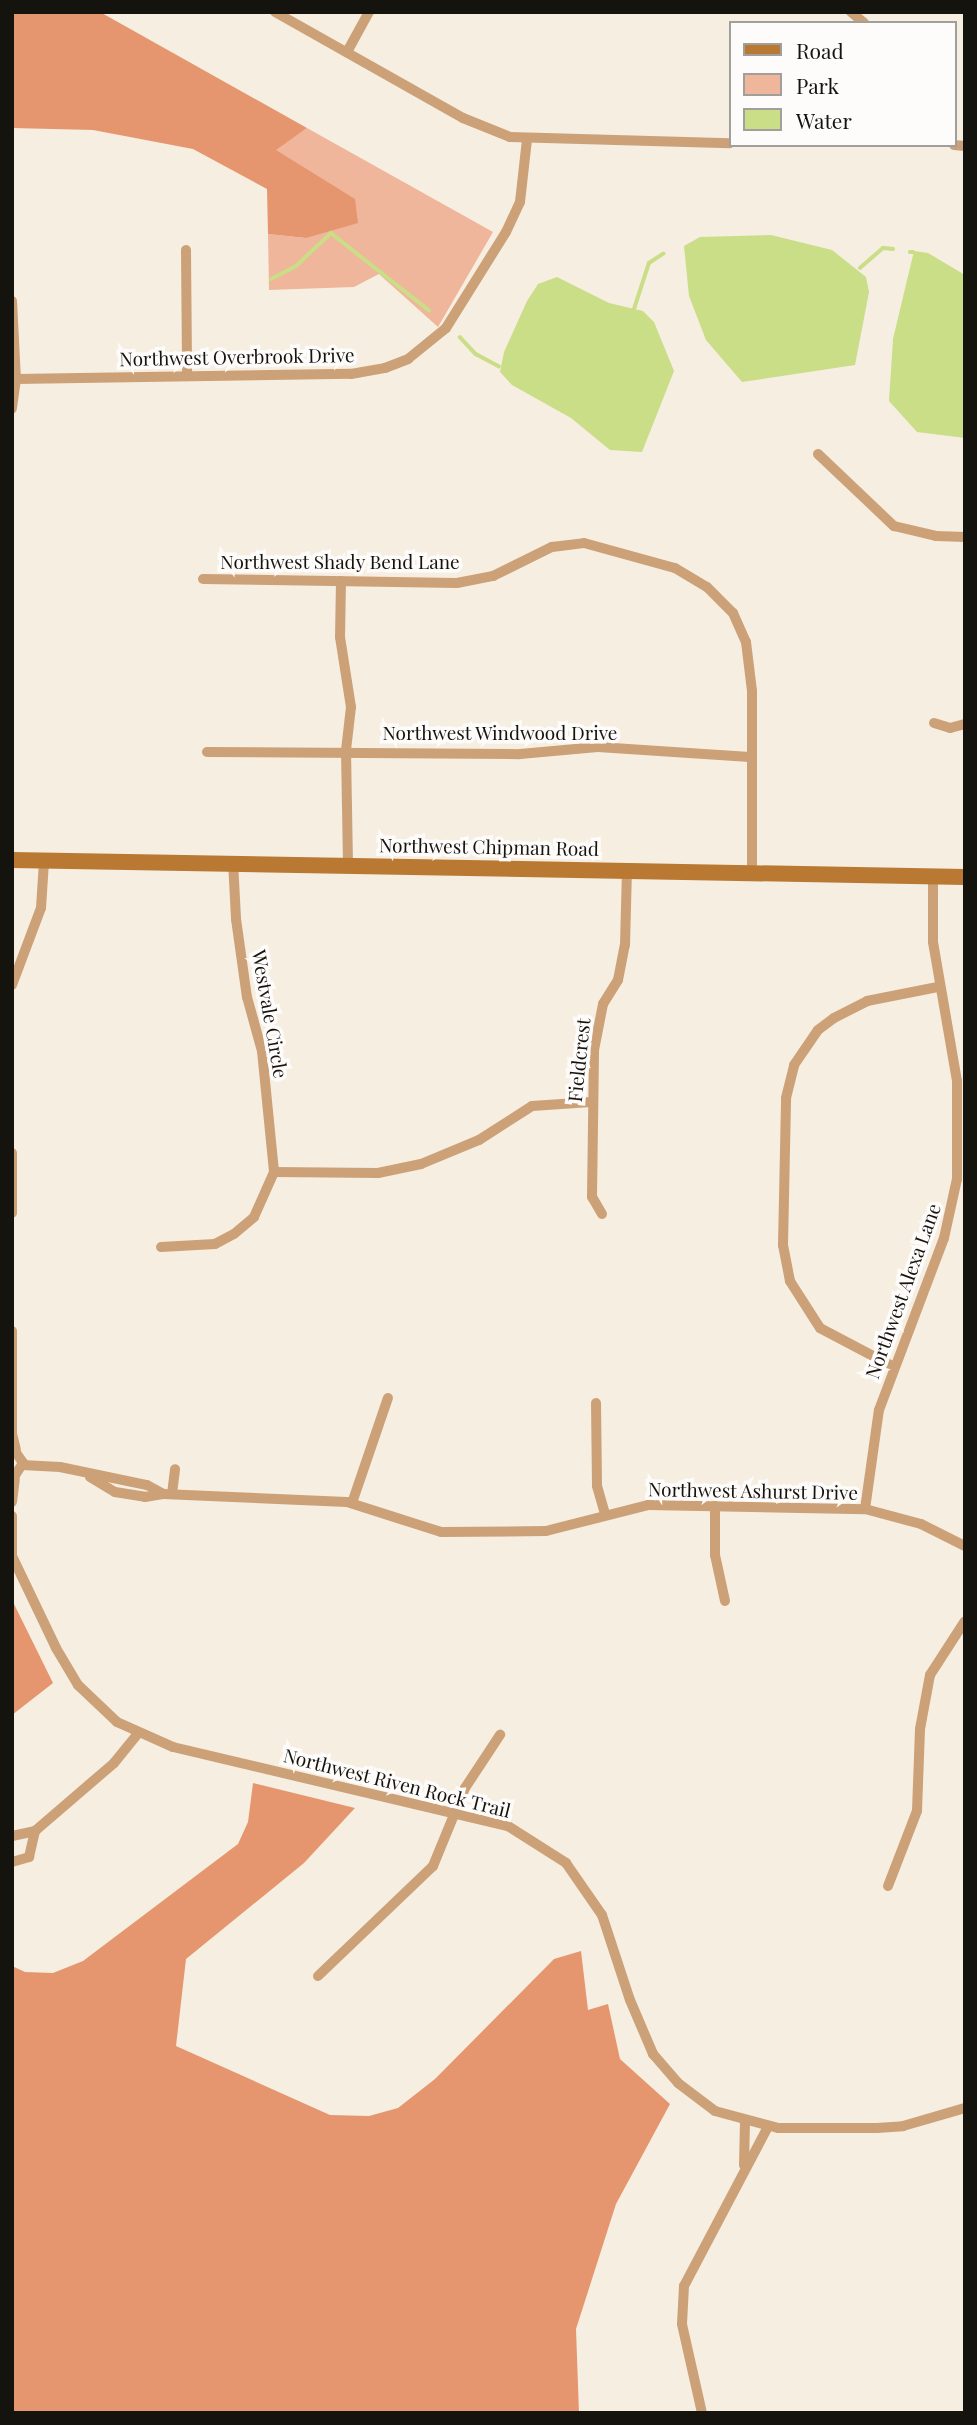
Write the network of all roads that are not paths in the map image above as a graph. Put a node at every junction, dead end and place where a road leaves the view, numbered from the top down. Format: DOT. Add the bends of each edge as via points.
graph roads {
  1 [pos="275,12"];
  2 [pos="369,12"];
  3 [pos="347,52"];
  4 [pos="527,140"];
  5 [pos="729,143"];
  6 [pos="186,250"];
  7 [pos="12,301"];
  8 [pos="187,376"];
  9 [pos="16,379"];
  10 [pos="12,409"];
  11 [pos="818,454"];
  12 [pos="965,537"];
  13 [pos="203,579"];
  14 [pos="341,581"];
  15 [pos="934,723"];
  16 [pos="965,724"];
  17 [pos="346,750"];
  18 [pos="207,752"];
  19 [pos="750,757"];
  20 [pos="12,860"];
  21 [pos="44,860"];
  22 [pos="233,861"];
  23 [pos="348,864"];
  24 [pos="627,871"];
  25 [pos="752,872"];
  26 [pos="933,876"];
  27 [pos="965,877"];
  28 [pos="25,946"];
  29 [pos="12,956"];
  30 [pos="12,985"];
  31 [pos="938,987"];
  32 [pos="591,1101"];
  33 [pos="12,1153"];
  34 [pos="274,1172"];
  35 [pos="12,1213"];
  36 [pos="602,1214"];
  37 [pos="161,1247"];
  38 [pos="12,1331"];
  39 [pos="892,1366"];
  40 [pos="388,1398"];
  41 [pos="596,1403"];
  42 [pos="14,1449"];
  43 [pos="22,1465"];
  44 [pos="176,1469"];
  45 [pos="13,1479"];
  46 [pos="168,1494"];
  47 [pos="12,1502"];
  48 [pos="352,1503"];
  49 [pos="715,1506"];
  50 [pos="865,1509"];
  51 [pos="605,1514"];
  52 [pos="12,1516"];
  53 [pos="965,1546"];
  54 [pos="12,1556"];
  55 [pos="725,1601"];
  56 [pos="965,1621"];
  57 [pos="137,1735"];
  58 [pos="500,1735"];
  59 [pos="457,1814"];
  60 [pos="35,1831"];
  61 [pos="12,1836"];
  62 [pos="12,1862"];
  63 [pos="888,1886"];
  64 [pos="318,1976"];
  65 [pos="964,2109"];
  66 [pos="745,2122"];
  67 [pos="768,2127"];
  68 [pos="743,2171"];
  69 [pos="702,2413"];
  1 -- 3 [label="street"];
  2 -- 3 [label="street"];
  3 -- 4 [label="street" via="463,118"];
  4 -- 5 [label="street"];
  4 -- 8 [label="street, Northwest Overbrook Drive" via="514,218 446,328 426,348 385,368 351,374"];
  6 -- 8 [label="street"];
  7 -- 9 [label="street"];
  8 -- 9 [label="street, Northwest Overbrook Drive"];
  9 -- 10 [label="street"];
  11 -- 12 [label="street" via="894,526"];
  13 -- 14 [label="street, Northwest Shady Bend Lane"];
  14 -- 17 [label="street" via="340,637 351,706"];
  14 -- 19 [label="street, Northwest Shady Bend Lane" via="457,583 493,576 552,547 584,543 675,568 707,587 733,613 746,642 752,691"];
  15 -- 16 [label="street" via="950,728"];
  17 -- 18 [label="street, Northwest Windwood Drive"];
  17 -- 19 [label="street, Northwest Windwood Drive" via="520,754 598,747"];
  17 -- 23 [label="street"];
  19 -- 25 [label="street, Northwest Shady Bend Lane"];
  20 -- 21 [label="main road, Northwest Chipman Road"];
  21 -- 22 [label="main road, Northwest Chipman Road"];
  21 -- 28 [label="street" via="41,908"];
  22 -- 23 [label="main road, Northwest Chipman Road"];
  22 -- 34 [label="street, Westvale Circle" via="236,919 247,998 262,1051"];
  23 -- 24 [label="main road, Northwest Chipman Road"];
  24 -- 25 [label="main road, Northwest Chipman Road"];
  24 -- 32 [label="street, Fieldcrest" via="625,944 618,980 606,994 597,1028"];
  25 -- 26 [label="main road, Northwest Chipman Road"];
  26 -- 27 [label="main road, Northwest Chipman Road"];
  26 -- 31 [label="street, Northwest Alexa Lane"];
  28 -- 29 [label="street"];
  28 -- 30 [label="street"];
  31 -- 39 [label="street, Northwest Alexa Lane" via="955,1058 955,1199"];
  31 -- 39 [label="street" via="867,1000 834,1017 799,1057 786,1098 783,1245 790,1282 820,1328"];
  32 -- 34 [label="street" via="532,1106 479,1140 421,1164 367,1174"];
  32 -- 36 [label="street, Fieldcrest" via="592,1197"];
  33 -- 35 [label="street"];
  34 -- 37 [label="street" via="254,1217 234,1234 215,1244"];
  38 -- 42 [label="street"];
  39 -- 50 [label="street, Northwest Alexa Lane" via="879,1410"];
  40 -- 48 [label="street"];
  41 -- 51 [label="street" via="597,1486"];
  42 -- 43 [label="street"];
  43 -- 45 [label="street"];
  43 -- 46 [label="street, Northwest Ashurst Drive" via="60,1467 90,1476 115,1492 145,1497"];
  44 -- 46 [label="street"];
  45 -- 47 [label="street"];
  46 -- 48 [label="street, Northwest Ashurst Drive"];
  48 -- 51 [label="street, Northwest Ashurst Drive" via="441,1532 546,1531"];
  49 -- 50 [label="street, Northwest Ashurst Drive"];
  49 -- 51 [label="street, Northwest Ashurst Drive" via="648,1505"];
  49 -- 55 [label="street" via="715,1555"];
  50 -- 53 [label="street, Northwest Ashurst Drive" via="921,1524"];
  52 -- 54 [label="street, Northwest Riven Rock Trail"];
  54 -- 57 [label="street, Northwest Riven Rock Trail" via="78,1685 105,1714"];
  56 -- 63 [label="street" via="930,1675 920,1729 917,1811"];
  57 -- 59 [label="street, Northwest Riven Rock Trail"];
  57 -- 60 [label="street" via="114,1763"];
  58 -- 59 [label="street" via="466,1788"];
  59 -- 64 [label="street" via="441,1853 424,1877"];
  59 -- 66 [label="street, Northwest Riven Rock Trail" via="508,1826 566,1863 602,1915 653,2054 695,2098"];
  60 -- 61 [label="street"];
  60 -- 62 [label="street" via="29,1857"];
  65 -- 67 [label="street, Northwest Riven Rock Trail" via="903,2126"];
  66 -- 67 [label="street, Northwest Riven Rock Trail"];
  66 -- 68 [label="street"];
  67 -- 68 [label="street"];
  68 -- 69 [label="street" via="684,2286 682,2324"];
}
